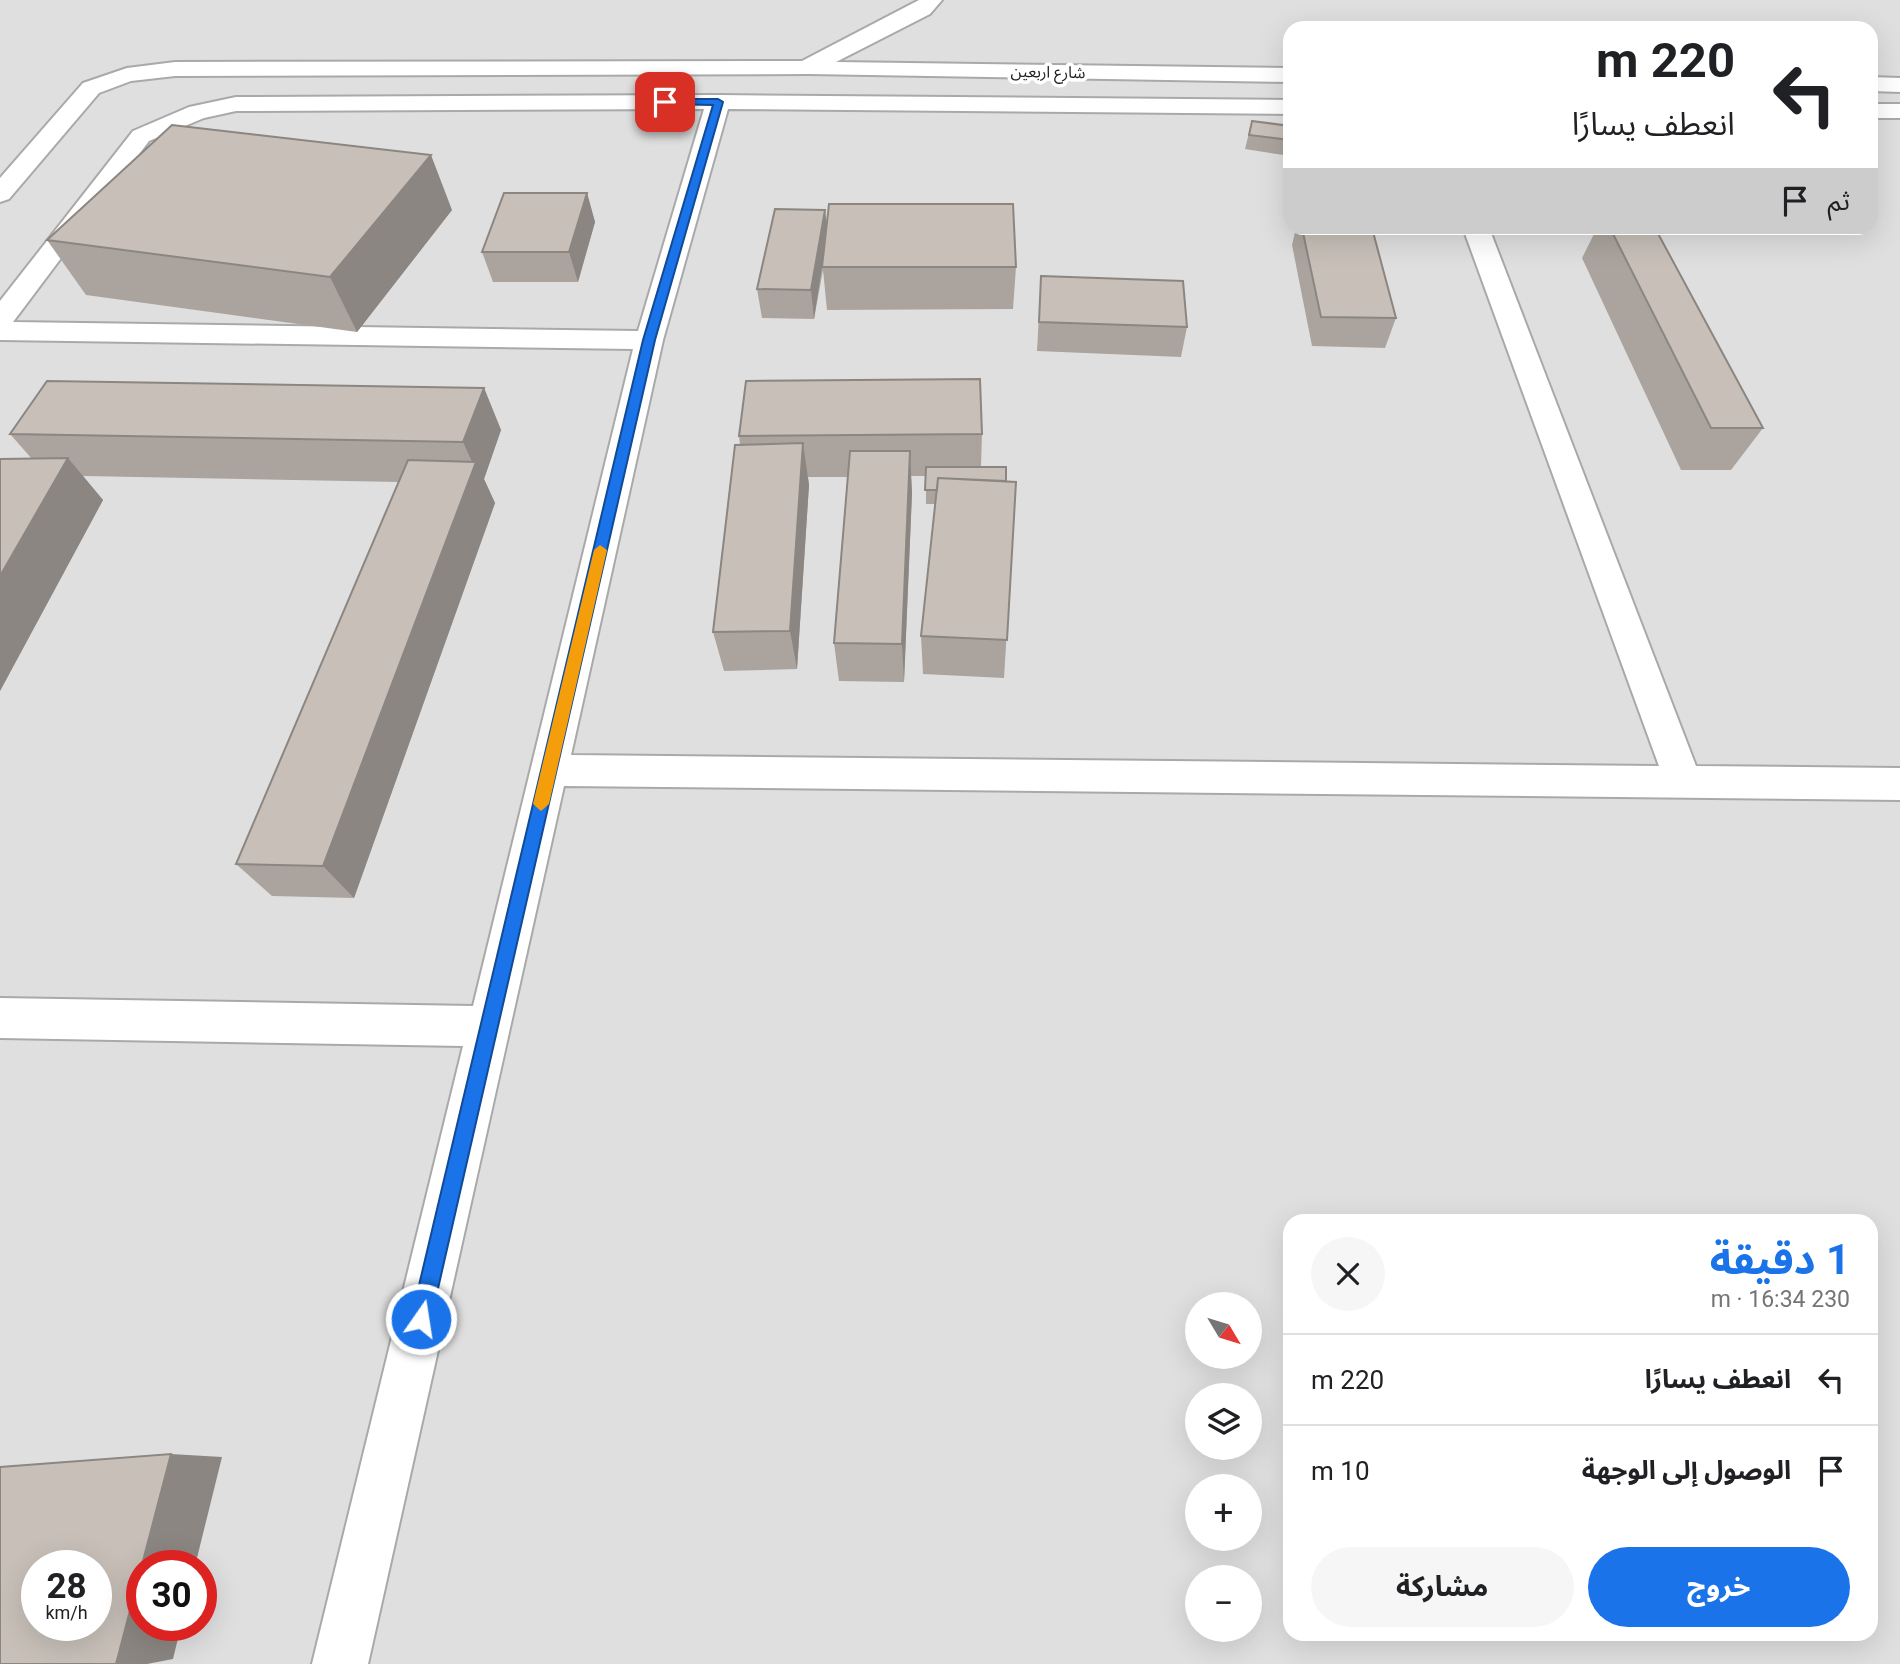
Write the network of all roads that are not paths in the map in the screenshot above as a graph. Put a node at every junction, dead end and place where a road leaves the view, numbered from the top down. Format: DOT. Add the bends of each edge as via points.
graph roads {
  1 [pos="930,0"];
  2 [pos="806,68"];
  3 [pos="1283,75"];
  4 [pos="1878,84"];
  5 [pos="1900,85"];
  6 [pos="718,102"];
  7 [pos="1283,107"];
  8 [pos="1878,111"];
  9 [pos="1900,111"];
  10 [pos="0,194"];
  11 [pos="1479,235"];
  12 [pos="0,320"];
  13 [pos="0,331"];
  14 [pos="649,340"];
  15 [pos="549,770"];
  16 [pos="1683,780"];
  17 [pos="1900,784"];
  18 [pos="0,1018"];
  19 [pos="489,1026"];
  20 [pos="340,1664"];
  1 -- 2 [label="street" via="922,9"];
  2 -- 3 [label="street, شارع اربعين"];
  2 -- 10 [label="street, شارع اربعين" via="175,69 127,75 92,88"];
  4 -- 5 [label="street"];
  6 -- 7 [label="street"];
  6 -- 12 [label="street" via="236,104 197,112 141,136"];
  6 -- 14 [label="street"];
  8 -- 9 [label="street"];
  11 -- 16 [label="street"];
  13 -- 14 [label="street"];
  14 -- 15 [label="street"];
  15 -- 16 [label="street"];
  15 -- 19 [label="street"];
  16 -- 17 [label="street"];
  18 -- 19 [label="street"];
  19 -- 20 [label="street"];
}
